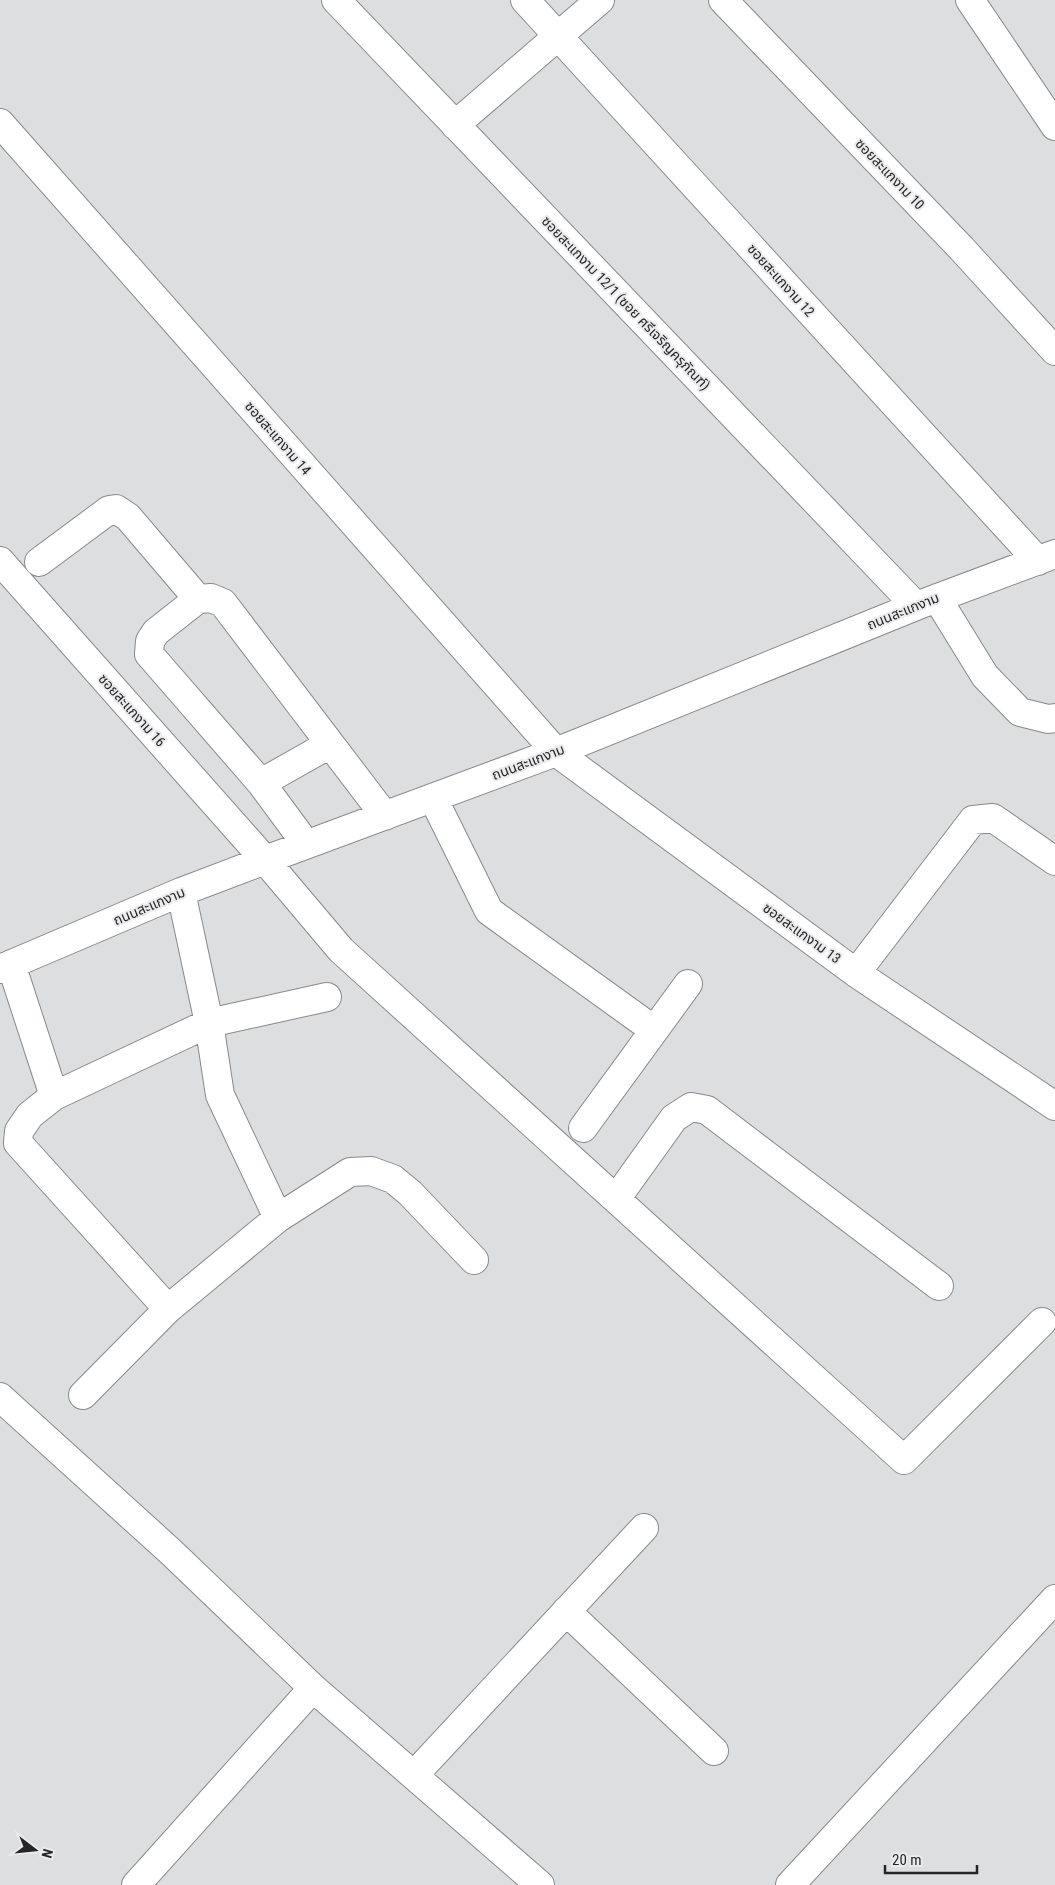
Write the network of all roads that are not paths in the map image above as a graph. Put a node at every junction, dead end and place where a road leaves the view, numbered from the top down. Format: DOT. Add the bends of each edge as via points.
graph roads {
  1 [pos="336,0"];
  2 [pos="525,0"];
  3 [pos="600,0"];
  4 [pos="722,0"];
  5 [pos="970,0"];
  6 [pos="559,37"];
  7 [pos="0,123"];
  8 [pos="455,125"];
  9 [pos="1055,126"];
  10 [pos="1055,351"];
  11 [pos="1046,558"];
  12 [pos="0,561"];
  13 [pos="39,562"];
  14 [pos="198,599"];
  15 [pos="927,602"];
  16 [pos="1055,718"];
  17 [pos="330,744"];
  18 [pos="556,752"];
  19 [pos="261,783"];
  20 [pos="433,798"];
  21 [pos="385,816"];
  22 [pos="306,844"];
  23 [pos="265,860"];
  24 [pos="1055,861"];
  25 [pos="180,892"];
  26 [pos="6,967"];
  27 [pos="856,973"];
  28 [pos="688,984"];
  29 [pos="327,997"];
  30 [pos="209,1023"];
  31 [pos="654,1030"];
  32 [pos="54,1096"];
  33 [pos="1055,1106"];
  34 [pos="583,1128"];
  35 [pos="616,1199"];
  36 [pos="278,1218"];
  37 [pos="474,1260"];
  38 [pos="939,1286"];
  39 [pos="168,1309"];
  40 [pos="1042,1322"];
  41 [pos="83,1395"];
  42 [pos="0,1397"];
  43 [pos="644,1528"];
  44 [pos="1055,1598"];
  45 [pos="566,1611"];
  46 [pos="313,1688"];
  47 [pos="714,1751"];
  48 [pos="414,1775"];
  49 [pos="530,1882"];
  50 [pos="136,1885"];
  51 [pos="790,1885"];
  1 -- 8 [label="street, ซอยสะแกงาม 12/1 (ซอย ศรีเจริญครุภัณฑ์)"];
  2 -- 6 [label="street, ซอยสะแกงาม 12"];
  3 -- 6 [label="street"];
  4 -- 10 [label="street, ซอยสะแกงาม 10" via="962,249"];
  5 -- 9 [label="street"];
  6 -- 8 [label="street"];
  6 -- 11 [label="street, ซอยสะแกงาม 12"];
  7 -- 18 [label="street, ซอยสะแกงาม 14"];
  8 -- 15 [label="street, ซอยสะแกงาม 12/1 (ซอย ศรีเจริญครุภัณฑ์)"];
  11 -- 15 [label="street, ถนนสะแกงาม"];
  12 -- 23 [label="street, ซอยสะแกงาม 16"];
  13 -- 14 [label="street" via="116,508 128,517"];
  14 -- 17 [label="street" via="212,598 222,603"];
  14 -- 19 [label="street" via="156,632 150,641 149,654"];
  15 -- 16 [label="street, ซอยสะแกงาม 12/1 (ซอย ศรีเจริญครุภัณฑ์)" via="985,676 1020,712"];
  15 -- 18 [label="street, ถนนสะแกงาม"];
  17 -- 19 [label="street"];
  17 -- 21 [label="street"];
  18 -- 20 [label="street, ถนนสะแกงาม"];
  18 -- 27 [label="street, ซอยสะแกงาม 13"];
  19 -- 22 [label="street"];
  20 -- 21 [label="street, ถนนสะแกงาม"];
  20 -- 31 [label="street" via="489,911"];
  21 -- 22 [label="street, ถนนสะแกงาม"];
  22 -- 23 [label="street, ถนนสะแกงาม"];
  23 -- 25 [label="street, ถนนสะแกงาม"];
  23 -- 35 [label="street, ซอยสะแกงาม 16" via="341,950"];
  24 -- 27 [label="street" via="993,818 973,820"];
  25 -- 26 [label="street, ถนนสะแกงาม"];
  25 -- 30 [label="street"];
  26 -- 32 [label="street"];
  27 -- 33 [label="street, ซอยสะแกงาม 13"];
  28 -- 31 [label="street"];
  29 -- 30 [label="street"];
  30 -- 32 [label="street"];
  30 -- 36 [label="street" via="220,1095"];
  31 -- 34 [label="street"];
  32 -- 39 [label="street" via="30,1114 19,1131 18,1143"];
  35 -- 38 [label="street" via="674,1118 691,1107 707,1110"];
  35 -- 40 [label="street, ซอยสะแกงาม 16" via="904,1460"];
  36 -- 37 [label="street" via="350,1172 371,1171 393,1179 410,1193"];
  36 -- 39 [label="street"];
  39 -- 41 [label="street"];
  42 -- 46 [label="street" via="171,1552"];
  43 -- 45 [label="street"];
  44 -- 51 [label="street"];
  45 -- 47 [label="street"];
  45 -- 48 [label="street"];
  46 -- 48 [label="street"];
  46 -- 50 [label="street"];
  48 -- 49 [label="street"];
}
